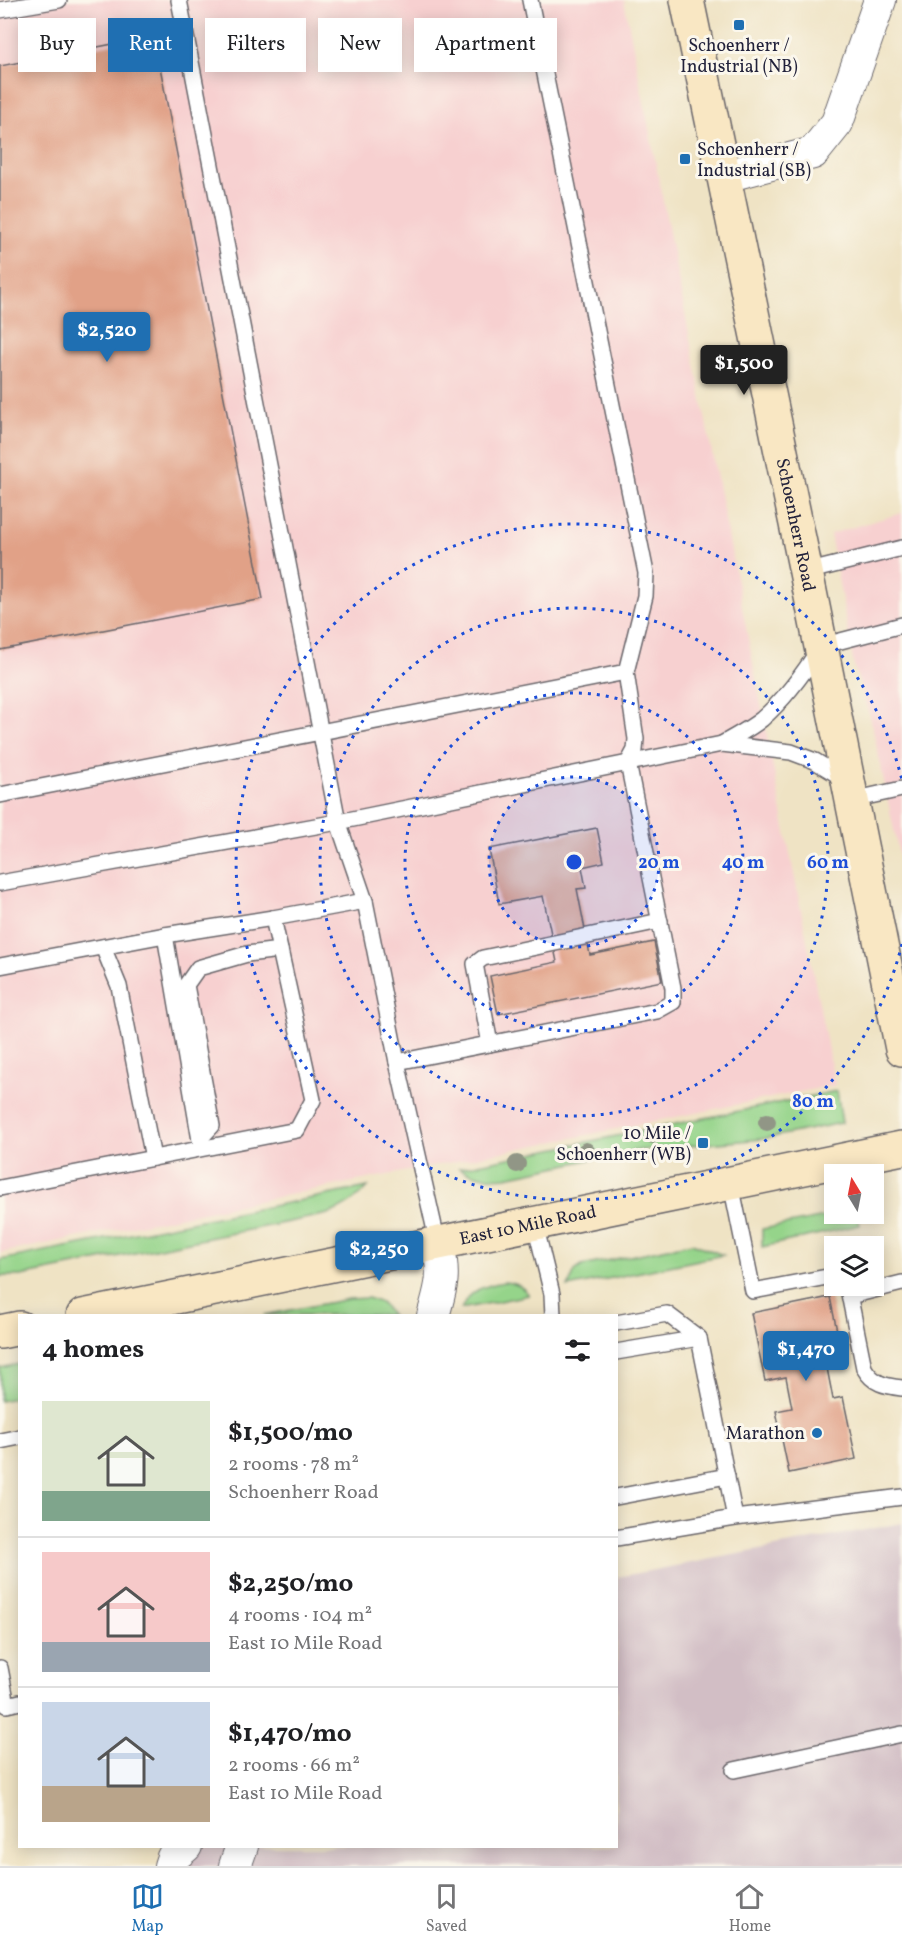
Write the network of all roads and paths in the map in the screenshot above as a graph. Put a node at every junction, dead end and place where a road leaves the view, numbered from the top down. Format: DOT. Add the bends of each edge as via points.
graph roads {
  1 [pos="59,0"];
  2 [pos="179,0"];
  3 [pos="530,0"];
  4 [pos="687,0"];
  5 [pos="880,0"];
  6 [pos="0,10"];
  7 [pos="725,176"];
  8 [pos="902,548"];
  9 [pos="806,572"];
  10 [pos="902,625"];
  11 [pos="821,646"];
  12 [pos="626,672"];
  13 [pos="320,733"];
  14 [pos="722,744"];
  15 [pos="628,763"];
  16 [pos="902,789"];
  17 [pos="850,791"];
  18 [pos="0,795"];
  19 [pos="338,822"];
  20 [pos="0,883"];
  21 [pos="365,901"];
  22 [pos="273,918"];
  23 [pos="660,921"];
  24 [pos="165,935"];
  25 [pos="103,946"];
  26 [pos="280,950"];
  27 [pos="0,966"];
  28 [pos="490,1044"];
  29 [pos="902,1049"];
  30 [pos="397,1062"];
  31 [pos="201,1144"];
  32 [pos="902,1148"];
  33 [pos="153,1158"];
  34 [pos="731,1184"];
  35 [pos="0,1188"];
  36 [pos="535,1224"];
  37 [pos="438,1244"];
  38 [pos="824,1278"];
  39 [pos="902,1283"];
  40 [pos="884,1286"];
  41 [pos="848,1296"];
  42 [pos="98,1314"];
  43 [pos="434,1314"];
  44 [pos="553,1314"];
  45 [pos="618,1323"];
  46 [pos="18,1328"];
  47 [pos="0,1332"];
  48 [pos="699,1338"];
  49 [pos="618,1352"];
  50 [pos="902,1388"];
  51 [pos="18,1437"];
  52 [pos="0,1441"];
  53 [pos="727,1476"];
  54 [pos="618,1497"];
  55 [pos="902,1497"];
  56 [pos="735,1518"];
  57 [pos="618,1538"];
  58 [pos="0,1668"];
  59 [pos="18,1702"];
  60 [pos="902,1734"];
  61 [pos="734,1770"];
  62 [pos="184,1848"];
  63 [pos="241,1848"];
  64 [pos="170,1866"];
  65 [pos="235,1866"];
  1 -- 6 [label="lane"];
  2 -- 13 [label="lane"];
  3 -- 12 [label="lane" via="646,573 645,596"];
  4 -- 7 [label="main road, Schoenherr Road"];
  5 -- 7 [label="street" via="837,123 813,153"];
  7 -- 9 [label="main road, Schoenherr Road"];
  8 -- 9 [label="lane"];
  9 -- 11 [label="main road, Schoenherr Road"];
  10 -- 11 [label="lane"];
  11 -- 14 [label="lane" via="784,698 760,720"];
  11 -- 17 [label="main road, Schoenherr Road"];
  12 -- 13 [label="lane"];
  12 -- 15 [label="lane" via="636,738"];
  13 -- 18 [label="lane"];
  13 -- 19 [label="lane"];
  14 -- 15 [label="lane"];
  14 -- 17 [label="lane" via="791,752 815,761"];
  15 -- 19 [label="lane"];
  15 -- 23 [label="lane"];
  16 -- 17 [label="lane"];
  17 -- 29 [label="main road, Schoenherr Road" via="887,948"];
  19 -- 20 [label="lane"];
  19 -- 21 [label="lane"];
  21 -- 22 [label="lane"];
  21 -- 30 [label="lane"];
  22 -- 24 [label="lane"];
  22 -- 26 [label="lane"];
  23 -- 28 [label="lane" via="673,1002 657,1011"];
  23 -- 28 [label="lane" via="483,958 475,964"];
  24 -- 25 [label="lane"];
  24 -- 31 [label="lane"];
  25 -- 27 [label="lane"];
  25 -- 33 [label="lane" via="119,986"];
  26 -- 31 [label="lane" via="247,954 198,968 186,985 212,1126"];
  26 -- 31 [label="lane" via="313,1100 297,1130"];
  28 -- 30 [label="lane"];
  30 -- 37 [label="lane"];
  31 -- 33 [label="lane"];
  32 -- 34 [label="main road, East 10 Mile Road"];
  33 -- 35 [label="lane"];
  34 -- 36 [label="main road, East 10 Mile Road"];
  34 -- 38 [label="lane" via="753,1291"];
  36 -- 37 [label="main road, East 10 Mile Road"];
  36 -- 44 [label="lane" via="552,1294"];
  37 -- 42 [label="main road, East 10 Mile Road"];
  37 -- 43 [label="street" via="443,1267"];
  39 -- 40 [label="lane"];
  41 -- 50 [label="lane" via="870,1379 880,1385"];
  45 -- 48 [label="lane" via="667,1314"];
  46 -- 47 [label="main road"];
  48 -- 49 [label="lane"];
  48 -- 53 [label="lane"];
  51 -- 52 [label="lane"];
  53 -- 54 [label="lane"];
  53 -- 56 [label="lane"];
  55 -- 56 [label="lane"];
  56 -- 57 [label="lane"];
  58 -- 59 [label="lane" via="8,1705"];
  60 -- 61 [label="lane"];
  62 -- 64 [label="street" via="173,1857"];
  63 -- 65 [label="street"];
}
